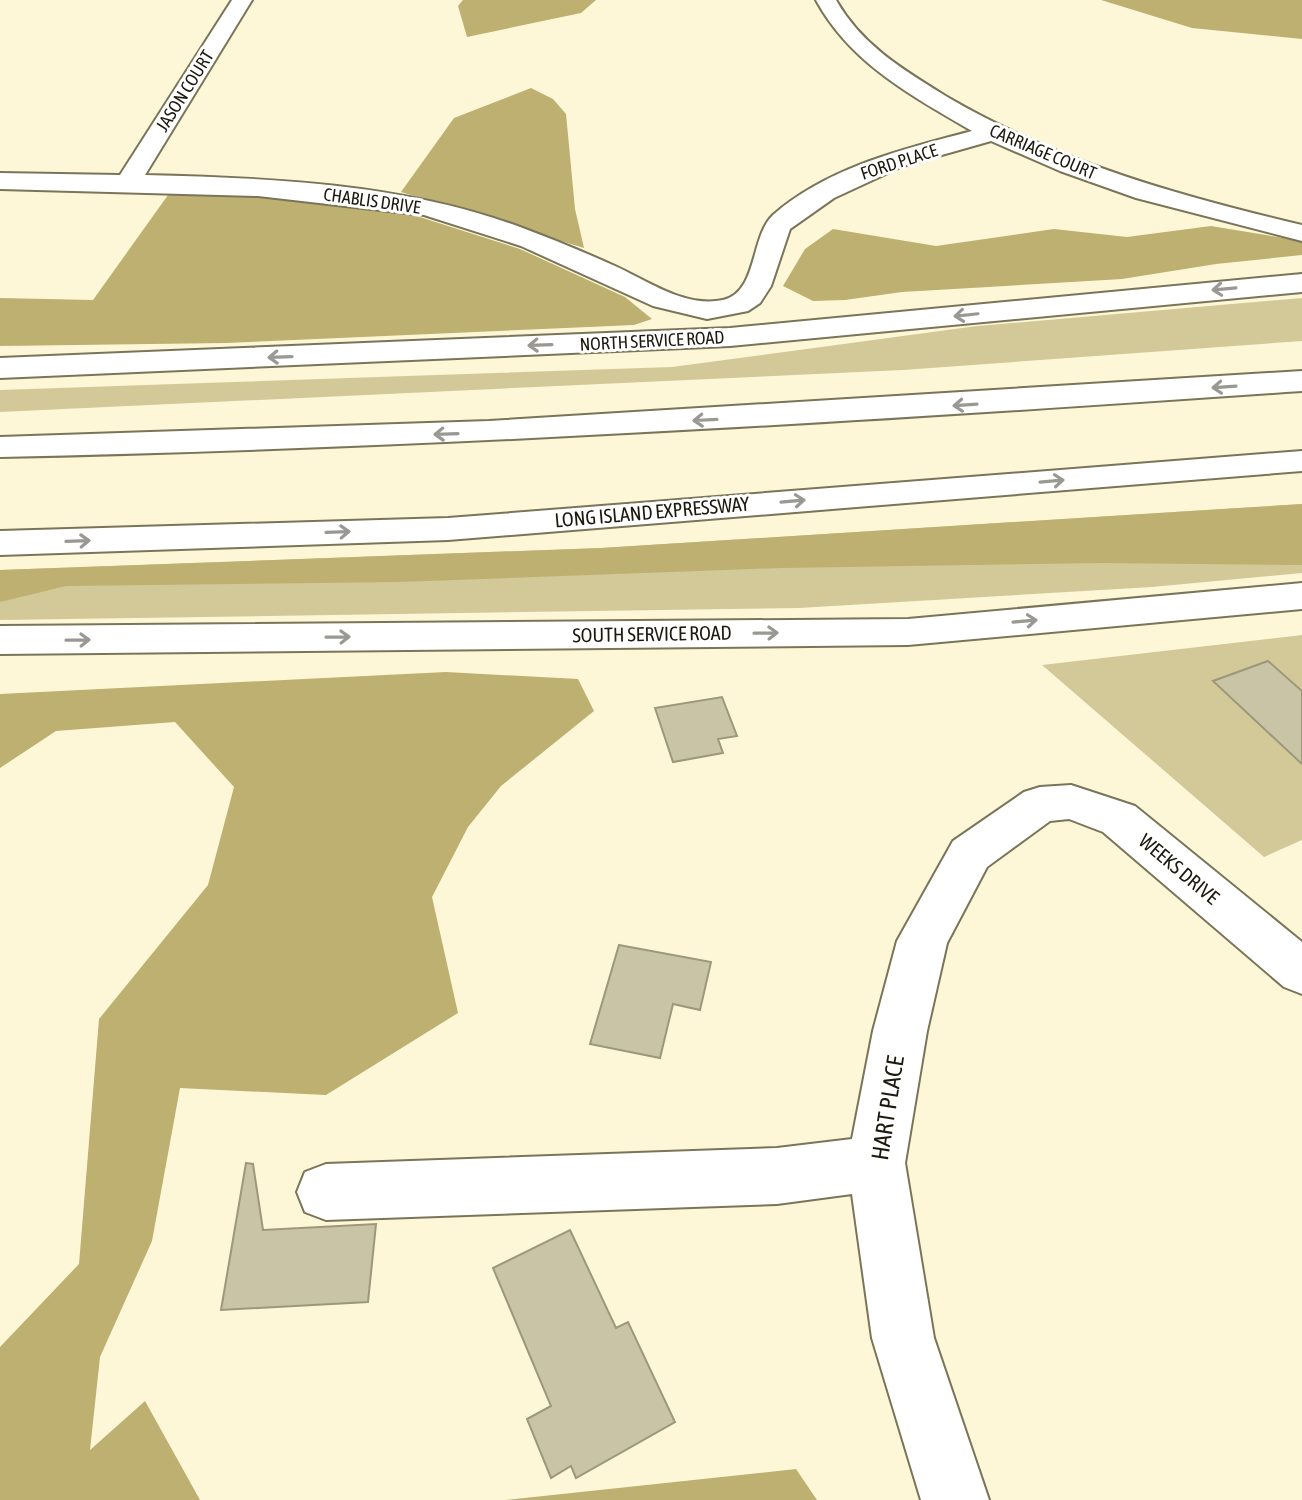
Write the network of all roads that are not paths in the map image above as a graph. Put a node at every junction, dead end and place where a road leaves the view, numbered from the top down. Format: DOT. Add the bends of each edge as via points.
graph roads {
  1 [pos="242,0"];
  2 [pos="826,0"];
  3 [pos="993,133"];
  4 [pos="0,181"];
  5 [pos="128,182"];
  6 [pos="1302,233"];
  7 [pos="1302,283"];
  8 [pos="725,309"];
  9 [pos="0,368"];
  10 [pos="1302,381"];
  11 [pos="0,447"];
  12 [pos="1302,461"];
  13 [pos="0,543"];
  14 [pos="1302,596"];
  15 [pos="0,640"];
  16 [pos="1040,804"];
  17 [pos="1302,972"];
  18 [pos="876,1163"];
  19 [pos="326,1192"];
  20 [pos="955,1500"];
  1 -- 5 [label="main road, JASON COURT"];
  2 -- 3 [label="main road, CARRIAGE COURT" via="857,46"];
  3 -- 6 [label="main road, CARRIAGE COURT" via="1103,177"];
  3 -- 8 [label="main road, FORD PLACE" via="869,169 820,194 778,225 750,297"];
  4 -- 5 [label="main road, CHABLIS DRIVE"];
  5 -- 8 [label="main road, CHABLIS DRIVE" via="299,190 450,213 530,241 666,302"];
  7 -- 9 [label="main road, NORTH SERVICE ROAD, one-way" via="730,337"];
  10 -- 11 [label="main road, one-way" via="483,433"];
  13 -- 12 [label="main road, LONG ISLAND EXPRESSWAY, one-way" via="448,529"];
  15 -- 14 [label="main road, SOUTH SERVICE ROAD, one-way" via="908,632"];
  16 -- 17 [label="main road, WEEKS DRIVE" via="1071,802 1119,819"];
  16 -- 18 [label="main road, HART PLACE" via="970,854 922,941"];
  18 -- 19 [label="main road" via="777,1176"];
  18 -- 20 [label="main road, HART PLACE" via="903,1338"];
}
